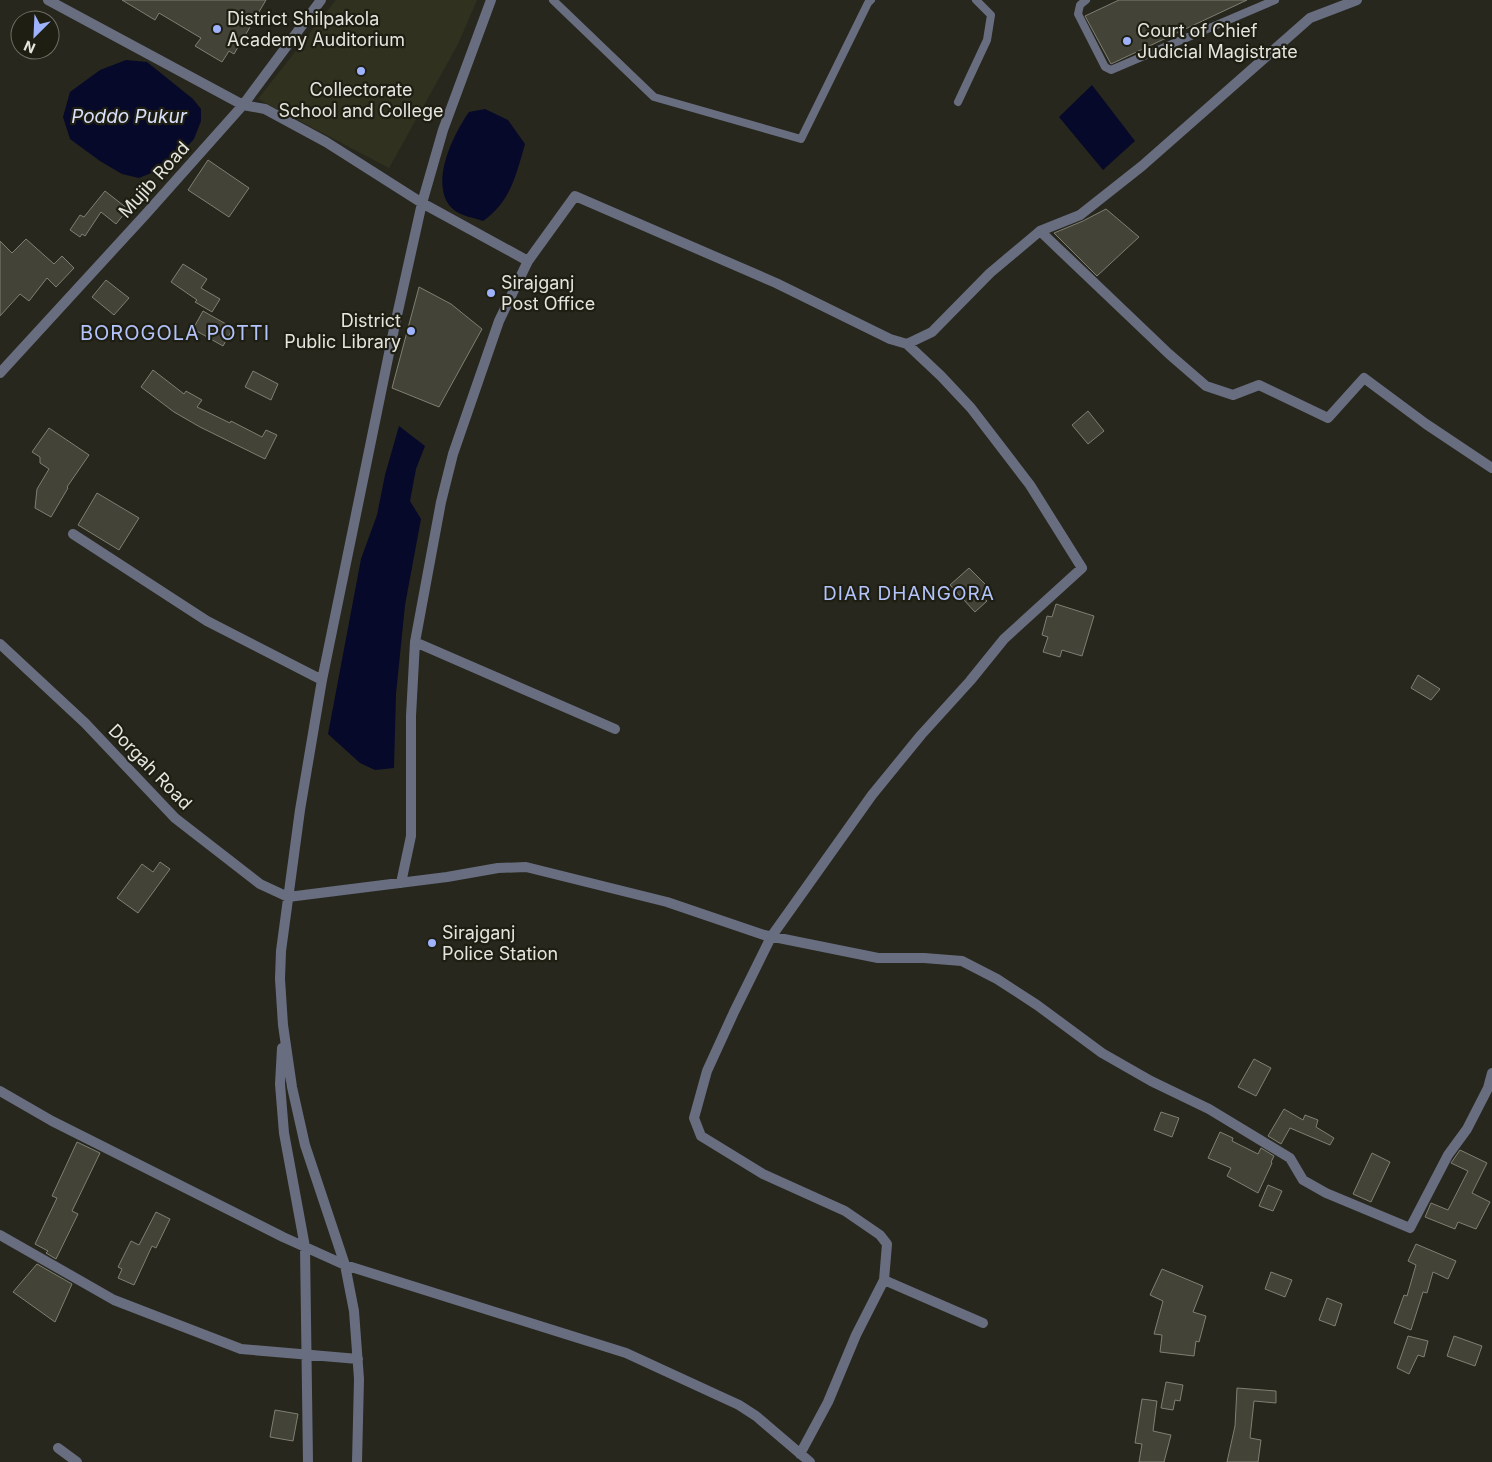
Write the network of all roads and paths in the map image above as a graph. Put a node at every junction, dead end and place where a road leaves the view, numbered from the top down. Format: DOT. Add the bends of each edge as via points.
graph roads {
  1 [pos="48,0"];
  2 [pos="321,0"];
  3 [pos="491,0"];
  4 [pos="553,0"];
  5 [pos="871,0"];
  6 [pos="976,0"];
  7 [pos="1086,0"];
  8 [pos="1275,0"];
  9 [pos="1357,0"];
  10 [pos="958,102"];
  11 [pos="243,105"];
  12 [pos="422,203"];
  13 [pos="1040,231"];
  14 [pos="528,261"];
  15 [pos="907,344"];
  16 [pos="0,374"];
  17 [pos="1492,468"];
  18 [pos="73,534"];
  19 [pos="415,642"];
  20 [pos="0,644"];
  21 [pos="322,680"];
  22 [pos="615,729"];
  23 [pos="400,882"];
  24 [pos="288,896"];
  25 [pos="771,937"];
  26 [pos="283,1025"];
  27 [pos="1492,1073"];
  28 [pos="0,1091"];
  29 [pos="0,1235"];
  30 [pos="305,1247"];
  31 [pos="345,1265"];
  32 [pos="884,1280"];
  33 [pos="983,1323"];
  34 [pos="307,1355"];
  35 [pos="358,1358"];
  36 [pos="58,1448"];
  37 [pos="806,1459"];
  38 [pos="77,1462"];
  39 [pos="308,1462"];
  40 [pos="357,1462"];
  1 -- 11 [label="street"];
  2 -- 11 [label="street, Mujib Road"];
  3 -- 12 [label="street" via="443,130"];
  4 -- 5 [label="lane" via="654,97 801,139"];
  6 -- 10 [label="lane" via="991,15 987,40"];
  7 -- 8 [label="lane" via="1080,5 1078,14 1105,67 1111,70"];
  9 -- 13 [label="street" via="1310,18 1142,166 1080,215"];
  11 -- 12 [label="street" via="264,109 326,142"];
  11 -- 16 [label="street, Mujib Road"];
  12 -- 14 [label="street"];
  12 -- 21 [label="street"];
  13 -- 15 [label="street" via="990,273 932,332"];
  13 -- 17 [label="street" via="1206,386 1233,395 1259,384 1328,418 1364,378"];
  14 -- 15 [label="street" via="575,196"];
  14 -- 19 [label="street" via="499,321 453,454"];
  15 -- 25 [label="street" via="971,408 1030,485 1082,568 1004,639 921,736 872,795"];
  18 -- 21 [label="street" via="207,621"];
  19 -- 22 [label="street"];
  19 -- 23 [label="street" via="411,836"];
  20 -- 24 [label="street, Dorgah Road" via="85,723 175,818 260,884"];
  21 -- 24 [label="street"];
  23 -- 24 [label="street"];
  23 -- 25 [label="street" via="526,867 667,902"];
  24 -- 26 [label="street" via="281,951"];
  25 -- 27 [label="street" via="878,958 962,961 1037,1004 1102,1052 1151,1081 1209,1108 1290,1158 1302,1180 1410,1228 1448,1155 1467,1129"];
  25 -- 32 [label="street" via="707,1071 694,1118 701,1136 763,1174 845,1210 880,1235 887,1244"];
  26 -- 30 [label="street" via="280,1084 284,1133"];
  26 -- 31 [label="street" via="305,1145"];
  28 -- 30 [label="street" via="52,1121"];
  29 -- 34 [label="street" via="114,1300 242,1349"];
  30 -- 31 [label="street"];
  30 -- 34 [label="street"];
  31 -- 35 [label="street" via="354,1311"];
  31 -- 37 [label="street" via="626,1353 739,1405"];
  32 -- 33 [label="street"];
  32 -- 37 [label="street" via="856,1335"];
  34 -- 35 [label="street"];
  34 -- 39 [label="street"];
  35 -- 40 [label="street"];
  36 -- 38 [label="street"];
}
